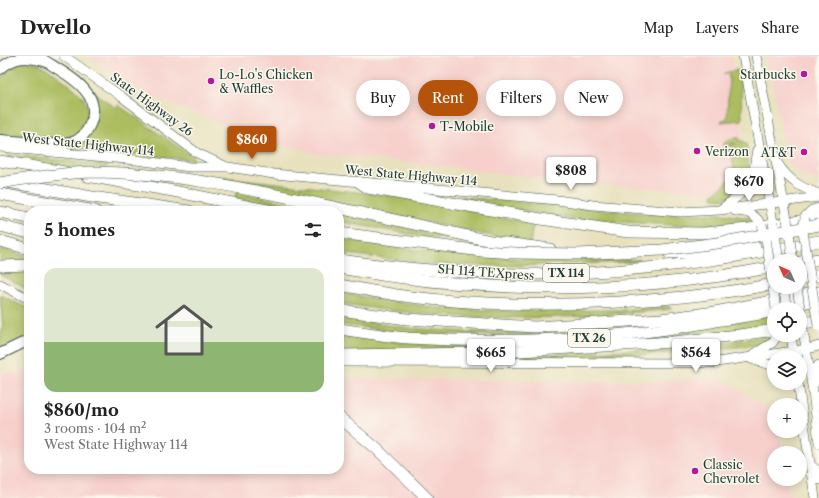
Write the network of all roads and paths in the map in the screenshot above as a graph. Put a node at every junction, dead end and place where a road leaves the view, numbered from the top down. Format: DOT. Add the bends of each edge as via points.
graph roads {
  1 [pos="64,56"];
  2 [pos="756,57"];
  3 [pos="744,58"];
  4 [pos="42,59"];
  5 [pos="0,70"];
  6 [pos="0,140"];
  7 [pos="758,145"];
  8 [pos="0,147"];
  9 [pos="775,159"];
  10 [pos="0,161"];
  11 [pos="228,167"];
  12 [pos="0,182"];
  13 [pos="359,182"];
  14 [pos="0,194"];
  15 [pos="819,195"];
  16 [pos="784,202"];
  17 [pos="770,203"];
  18 [pos="67,206"];
  19 [pos="154,206"];
  20 [pos="248,206"];
  21 [pos="328,206"];
  22 [pos="819,208"];
  23 [pos="344,209"];
  24 [pos="720,210"];
  25 [pos="0,212"];
  26 [pos="24,217"];
  27 [pos="819,218"];
  28 [pos="819,225"];
  29 [pos="0,226"];
  30 [pos="344,227"];
  31 [pos="24,232"];
  32 [pos="344,233"];
  33 [pos="374,238"];
  34 [pos="0,241"];
  35 [pos="819,241"];
  36 [pos="792,247"];
  37 [pos="24,248"];
  38 [pos="778,254"];
  39 [pos="792,254"];
  40 [pos="819,259"];
  41 [pos="344,261"];
  42 [pos="807,261"];
  43 [pos="24,265"];
  44 [pos="0,266"];
  45 [pos="767,268"];
  46 [pos="344,269"];
  47 [pos="819,275"];
  48 [pos="807,278"];
  49 [pos="0,284"];
  50 [pos="767,285"];
  51 [pos="344,286"];
  52 [pos="819,292"];
  53 [pos="24,296"];
  54 [pos="819,299"];
  55 [pos="774,302"];
  56 [pos="807,302"];
  57 [pos="344,311"];
  58 [pos="767,311"];
  59 [pos="819,325"];
  60 [pos="807,326"];
  61 [pos="344,330"];
  62 [pos="767,331"];
  63 [pos="24,342"];
  64 [pos="773,342"];
  65 [pos="805,342"];
  66 [pos="819,346"];
  67 [pos="807,349"];
  68 [pos="0,354"];
  69 [pos="344,355"];
  70 [pos="767,356"];
  71 [pos="747,358"];
  72 [pos="344,362"];
  73 [pos="767,364"];
  74 [pos="819,365"];
  75 [pos="813,392"];
  76 [pos="344,421"];
  77 [pos="806,438"];
  78 [pos="819,443"];
  79 [pos="810,465"];
  80 [pos="819,480"];
  81 [pos="427,498"];
  82 [pos="815,498"];
  1 -- 11 [label="main road, State Highway 26" via="197,153"];
  2 -- 3 [label="main road"];
  2 -- 9 [label="main road"];
  3 -- 7 [label="main road"];
  4 -- 5 [label="main road" via="19,58"];
  4 -- 6 [label="main road" via="75,81 88,94 92,101 90,126 75,142 64,145"];
  7 -- 17 [label="main road"];
  7 -- 24 [label="main road" via="753,177 749,185"];
  8 -- 11 [label="main road, West State Highway 114" via="190,167"];
  9 -- 15 [label="main road" via="791,181"];
  9 -- 16 [label="main road"];
  10 -- 20 [label="highway"];
  11 -- 13 [label="main road, West State Highway 114"];
  12 -- 19 [label="highway"];
  12 -- 21 [label="highway, bridge" via="89,172 157,175 246,189"];
  13 -- 24 [label="main road, West State Highway 114" via="680,212"];
  13 -- 27 [label="highway" via="368,188 548,221 628,232 704,233"];
  14 -- 18 [label="highway"];
  15 -- 16 [label="main road, West State Highway 114"];
  16 -- 17 [label="main road, West State Highway 114"];
  16 -- 39 [label="main road, bridge"];
  17 -- 24 [label="main road, West State Highway 114"];
  17 -- 38 [label="main road, bridge"];
  22 -- 59 [label="main road, bridge" via="812,210 805,217 803,231"];
  23 -- 36 [label="highway, bridge" via="491,241 559,251 623,254 706,252 764,246"];
  24 -- 55 [label="main road, bridge" via="746,212 762,225"];
  25 -- 26 [label="highway"];
  28 -- 33 [label="highway, bridge" via="662,250 570,254 482,251"];
  29 -- 31 [label="highway"];
  30 -- 33 [label="highway" via="362,230"];
  32 -- 33 [label="highway"];
  34 -- 37 [label="highway"];
  35 -- 36 [label="highway, TX 114"];
  36 -- 41 [label="highway, TX 114" via="731,258 654,267 540,274 418,269"];
  40 -- 42 [label="highway"];
  43 -- 44 [label="highway"];
  45 -- 46 [label="highway, SH 114 TEXpress" via="712,279 540,289 416,280"];
  47 -- 48 [label="highway"];
  49 -- 53 [label="main road"];
  50 -- 51 [label="highway" via="717,294 586,304 476,302 413,297"];
  52 -- 57 [label="highway" via="714,312 661,319 535,327 406,319"];
  54 -- 56 [label="highway"];
  58 -- 61 [label="highway, TX 26" via="666,330 521,341 407,338"];
  59 -- 60 [label="highway"];
  62 -- 69 [label="highway" via="673,342 492,353"];
  63 -- 68 [label="main road"];
  64 -- 71 [label="main road"];
  65 -- 67 [label="main road"];
  66 -- 67 [label="main road"];
  67 -- 75 [label="main road"];
  70 -- 71 [label="main road"];
  71 -- 72 [label="main road" via="710,363"];
  71 -- 73 [label="main road"];
  74 -- 75 [label="main road"];
  75 -- 78 [label="main road"];
  76 -- 81 [label="highway" via="377,449"];
  77 -- 79 [label="main road"];
  79 -- 80 [label="main road" via="817,470"];
  79 -- 82 [label="main road"];
}
